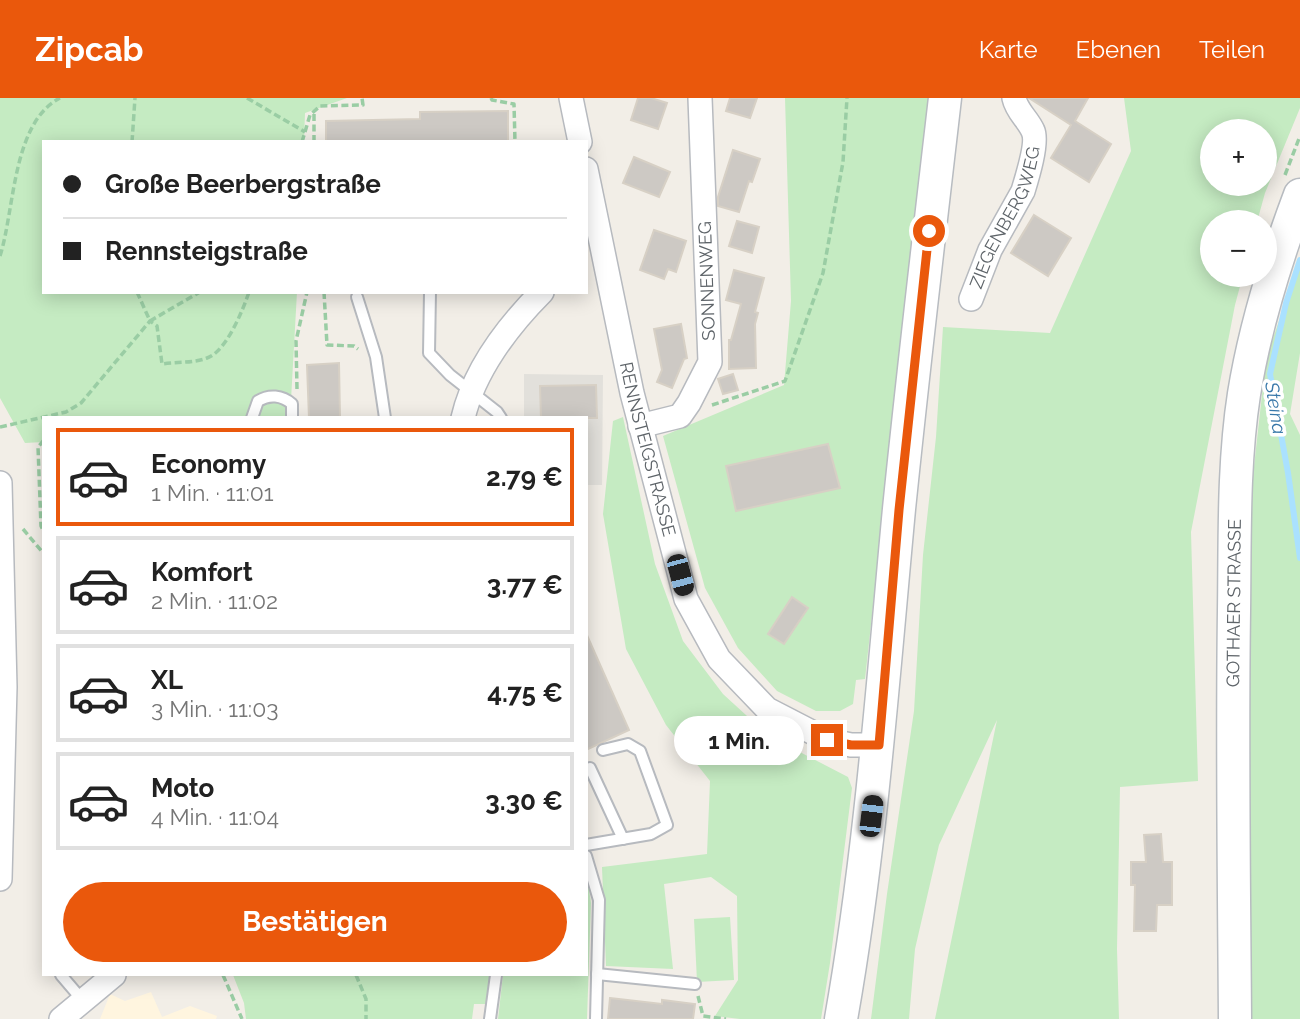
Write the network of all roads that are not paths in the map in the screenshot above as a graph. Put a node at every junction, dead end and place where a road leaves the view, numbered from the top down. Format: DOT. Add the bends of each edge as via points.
graph roads {
  1 [pos="571,98"];
  2 [pos="700,98"];
  3 [pos="945,98"];
  4 [pos="1014,98"];
  5 [pos="580,140"];
  6 [pos="588,188"];
  7 [pos="1290,191"];
  8 [pos="594,247"];
  9 [pos="430,294"];
  10 [pos="540,294"];
  11 [pos="357,297"];
  12 [pos="971,299"];
  13 [pos="471,391"];
  14 [pos="252,416"];
  15 [pos="292,416"];
  16 [pos="385,416"];
  17 [pos="464,416"];
  18 [pos="500,416"];
  19 [pos="640,426"];
  20 [pos="0,483"];
  21 [pos="1,516"];
  22 [pos="3,688"];
  23 [pos="879,745"];
  24 [pos="603,750"];
  25 [pos="590,768"];
  26 [pos="623,839"];
  27 [pos="588,845"];
  28 [pos="588,863"];
  29 [pos="0,879"];
  30 [pos="597,974"];
  31 [pos="62,976"];
  32 [pos="113,976"];
  33 [pos="496,976"];
  34 [pos="695,984"];
  35 [pos="84,1002"];
  36 [pos="61,1019"];
  37 [pos="490,1019"];
  38 [pos="596,1019"];
  39 [pos="841,1019"];
  40 [pos="1235,1019"];
  1 -- 5 [label="street"];
  2 -- 19 [label="street, SONNENWEG" via="710,362 680,416"];
  3 -- 23 [label="street" via="918,326"];
  4 -- 12 [label="street, ZIEGENBERGWEG" via="1033,130 1026,181"];
  6 -- 8 [label="street, RENNSTEIGSTRASSE"];
  7 -- 40 [label="street, GOTHAER STRASSE" via="1252,347 1238,447 1233,678"];
  8 -- 19 [label="street, RENNSTEIGSTRASSE"];
  9 -- 13 [label="lane" via="429,353"];
  10 -- 13 [label="street" via="523,311"];
  11 -- 16 [label="lane" via="377,365"];
  13 -- 17 [label="street"];
  13 -- 18 [label="lane"];
  14 -- 15 [label="lane" via="255,405 264,397 285,398 292,404"];
  19 -- 23 [label="street, RENNSTEIGSTRASSE" via="686,599 719,659 767,709 810,733 851,745"];
  20 -- 21 [label="street"];
  21 -- 22 [label="street"];
  22 -- 29 [label="street"];
  23 -- 39 [label="street" via="864,879"];
  24 -- 26 [label="lane" via="628,744 640,751 667,825 651,834"];
  25 -- 26 [label="lane"];
  26 -- 27 [label="lane"];
  28 -- 30 [label="lane" via="599,900"];
  30 -- 34 [label="lane"];
  30 -- 38 [label="lane"];
  31 -- 35 [label="lane"];
  32 -- 35 [label="street"];
  33 -- 37 [label="lane"];
  35 -- 36 [label="street"];
}
